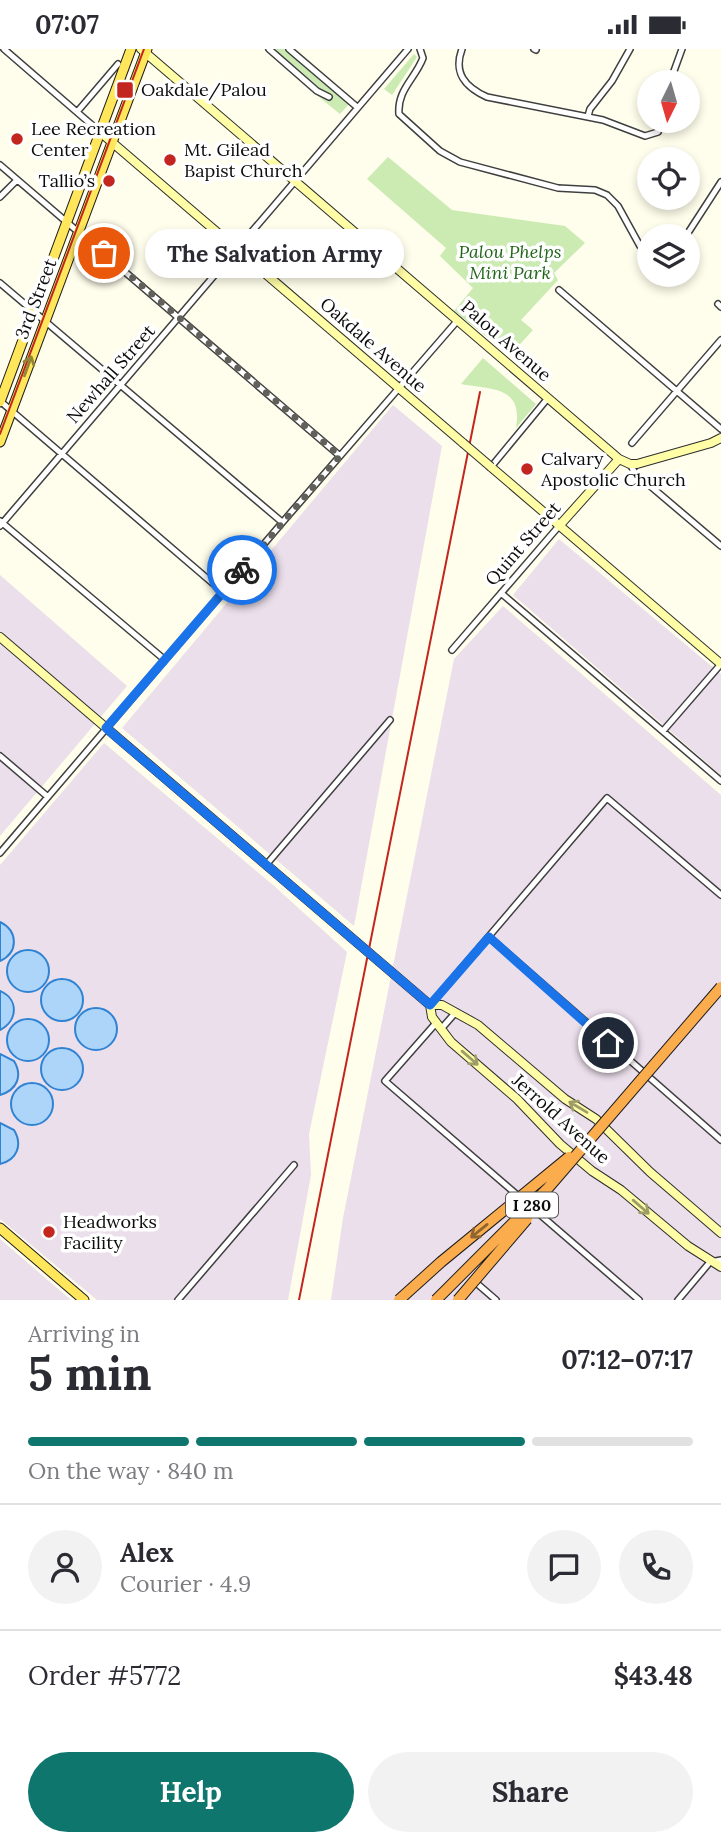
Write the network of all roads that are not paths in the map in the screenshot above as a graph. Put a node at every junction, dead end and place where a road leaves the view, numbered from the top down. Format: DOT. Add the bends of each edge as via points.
graph roads {
  1 [pos="4,49"];
  2 [pos="131,49"];
  3 [pos="270,49"];
  4 [pos="289,49"];
  5 [pos="408,49"];
  6 [pos="420,49"];
  7 [pos="462,49"];
  8 [pos="630,49"];
  9 [pos="682,49"];
  10 [pos="145,50"];
  11 [pos="118,64"];
  12 [pos="674,70"];
  13 [pos="329,97"];
  14 [pos="357,107"];
  15 [pos="77,112"];
  16 [pos="588,116"];
  17 [pos="100,132"];
  18 [pos="637,133"];
  19 [pos="638,133"];
  20 [pos="655,133"];
  21 [pos="112,142"];
  22 [pos="0,165"];
  23 [pos="17,180"];
  24 [pos="296,182"];
  25 [pos="721,182"];
  26 [pos="0,197"];
  27 [pos="68,222"];
  28 [pos="694,224"];
  29 [pos="78,232"];
  30 [pos="637,242"];
  31 [pos="236,249"];
  32 [pos="0,283"];
  33 [pos="559,290"];
  34 [pos="34,312"];
  35 [pos="178,317"];
  36 [pos="458,320"];
  37 [pos="45,321"];
  38 [pos="721,340"];
  39 [pos="120,384"];
  40 [pos="399,388"];
  41 [pos="677,391"];
  42 [pos="548,398"];
  43 [pos="0,402"];
  44 [pos="11,411"];
  45 [pos="721,429"];
  46 [pos="721,438"];
  47 [pos="0,442"];
  48 [pos="632,443"];
  49 [pos="61,454"];
  50 [pos="340,456"];
  51 [pos="619,459"];
  52 [pos="630,464"];
  53 [pos="491,467"];
  54 [pos="282,522"];
  55 [pos="1,523"];
  56 [pos="559,526"];
  57 [pos="721,546"];
  58 [pos="223,592"];
  59 [pos="501,593"];
  60 [pos="0,637"];
  61 [pos="452,650"];
  62 [pos="165,660"];
  63 [pos="721,664"];
  64 [pos="390,720"];
  65 [pos="106,728"];
  66 [pos="663,731"];
  67 [pos="0,756"];
  68 [pos="721,781"];
  69 [pos="48,797"];
  70 [pos="0,853"];
  71 [pos="266,865"];
  72 [pos="721,895"];
  73 [pos="489,937"];
  74 [pos="721,991"];
  75 [pos="430,1005"];
  76 [pos="456,1012"];
  77 [pos="438,1026"];
  78 [pos="654,1069"];
  79 [pos="640,1086"];
  80 [pos="621,1104"];
  81 [pos="606,1127"];
  82 [pos="721,1140"];
  83 [pos="578,1159"];
  84 [pos="294,1165"];
  85 [pos="534,1209"];
  86 [pos="0,1228"];
  87 [pos="721,1233"];
  88 [pos="721,1260"];
  89 [pos="710,1262"];
  90 [pos="721,1267"];
  91 [pos="474,1281"];
  92 [pos="84,1300"];
  93 [pos="178,1300"];
  94 [pos="398,1300"];
  95 [pos="436,1300"];
  96 [pos="457,1300"];
  97 [pos="496,1300"];
  98 [pos="639,1300"];
  99 [pos="678,1300"];
  1 -- 15 [label="street, Oakdale Avenue"];
  2 -- 17 [label="main road, 3rd Street"];
  3 -- 13 [label="street"];
  4 -- 14 [label="street"];
  5 -- 14 [label="street, Newhall Street"];
  6 -- 30 [label="street" via="424,58 400,94 399,114 407,123 460,162 558,188 601,192 618,206"];
  7 -- 16 [label="street" via="460,73 477,92"];
  8 -- 16 [label="street"];
  9 -- 12 [label="street"];
  10 -- 21 [label="main road, 3rd Street"];
  10 -- 24 [label="street, Palou Avenue"];
  11 -- 15 [label="street"];
  14 -- 24 [label="street, Newhall Street"];
  15 -- 17 [label="street, Oakdale Avenue"];
  16 -- 18 [label="street"];
  17 -- 21 [label="street, Oakdale Avenue"];
  17 -- 27 [label="main road, 3rd Street"];
  19 -- 20 [label="street"];
  21 -- 29 [label="main road, 3rd Street"];
  21 -- 31 [label="street, Oakdale Avenue"];
  22 -- 23 [label="street"];
  23 -- 26 [label="street"];
  23 -- 27 [label="street"];
  24 -- 31 [label="street, Newhall Street"];
  24 -- 36 [label="street, Palou Avenue"];
  25 -- 28 [label="street"];
  27 -- 29 [label="street"];
  27 -- 34 [label="main road, 3rd Street"];
  29 -- 35 [label="street"];
  29 -- 37 [label="main road, 3rd Street"];
  31 -- 35 [label="street, Newhall Street"];
  31 -- 40 [label="street, Oakdale Avenue"];
  32 -- 34 [label="street"];
  33 -- 41 [label="street"];
  34 -- 37 [label="street"];
  34 -- 43 [label="main road, 3rd Street"];
  35 -- 39 [label="street, Newhall Street"];
  35 -- 50 [label="street"];
  36 -- 40 [label="street"];
  36 -- 42 [label="street, Palou Avenue"];
  37 -- 39 [label="street"];
  44 -- 37 [label="main road, 3rd Street, one-way"];
  38 -- 41 [label="street"];
  39 -- 49 [label="street, Newhall Street"];
  39 -- 54 [label="street"];
  40 -- 50 [label="street"];
  40 -- 53 [label="street, Oakdale Avenue, bridge"];
  41 -- 45 [label="street"];
  41 -- 48 [label="street"];
  42 -- 51 [label="street, Palou Avenue"];
  42 -- 53 [label="street"];
  43 -- 44 [label="street"];
  44 -- 47 [label="main road, 3rd Street"];
  44 -- 49 [label="street"];
  46 -- 52 [label="street"];
  49 -- 55 [label="street, Newhall Street"];
  49 -- 58 [label="street"];
  50 -- 54 [label="street"];
  51 -- 52 [label="street, Palou Avenue"];
  51 -- 56 [label="street, Quint Street"];
  52 -- 57 [label="street, Palou Avenue"];
  53 -- 56 [label="street, Oakdale Avenue"];
  54 -- 58 [label="street"];
  55 -- 62 [label="street"];
  56 -- 59 [label="street, Quint Street"];
  56 -- 63 [label="street, Oakdale Avenue"];
  58 -- 62 [label="street"];
  59 -- 61 [label="street, Quint Street"];
  59 -- 66 [label="street"];
  60 -- 65 [label="street, Jerrold Avenue"];
  62 -- 65 [label="street"];
  63 -- 66 [label="street"];
  64 -- 71 [label="street"];
  65 -- 69 [label="street"];
  65 -- 71 [label="street, Jerrold Avenue"];
  66 -- 68 [label="street"];
  67 -- 69 [label="street"];
  69 -- 70 [label="street"];
  71 -- 75 [label="street, Jerrold Avenue"];
  72 -- 73 [label="street" via="607,799"];
  73 -- 75 [label="street"];
  73 -- 82 [label="street"];
  74 -- 78 [label="street"];
  74 -- 80 [label="highway, I 280, bridge"];
  74 -- 96 [label="highway, I 280, bridge"];
  75 -- 76 [label="street, Jerrold Avenue"];
  75 -- 77 [label="street, Jerrold Avenue"];
  76 -- 77 [label="street"];
  81 -- 76 [label="street, Jerrold Avenue, one-way"];
  77 -- 83 [label="street, Jerrold Avenue, one-way"];
  77 -- 85 [label="street" via="385,1081"];
  79 -- 81 [label="street"];
  80 -- 94 [label="highway, one-way, bridge" via="570,1156"];
  80 -- 95 [label="highway, I 280, bridge" via="548,1188"];
  81 -- 83 [label="street"];
  81 -- 87 [label="street, Jerrold Avenue"];
  83 -- 85 [label="street"];
  83 -- 89 [label="street, Jerrold Avenue, one-way"];
  84 -- 93 [label="street"];
  85 -- 91 [label="street"];
  85 -- 98 [label="street"];
  86 -- 92 [label="main road"];
  88 -- 89 [label="street"];
  89 -- 90 [label="street, Jerrold Avenue"];
  89 -- 99 [label="street"];
  91 -- 96 [label="street"];
  91 -- 97 [label="street"];
}
